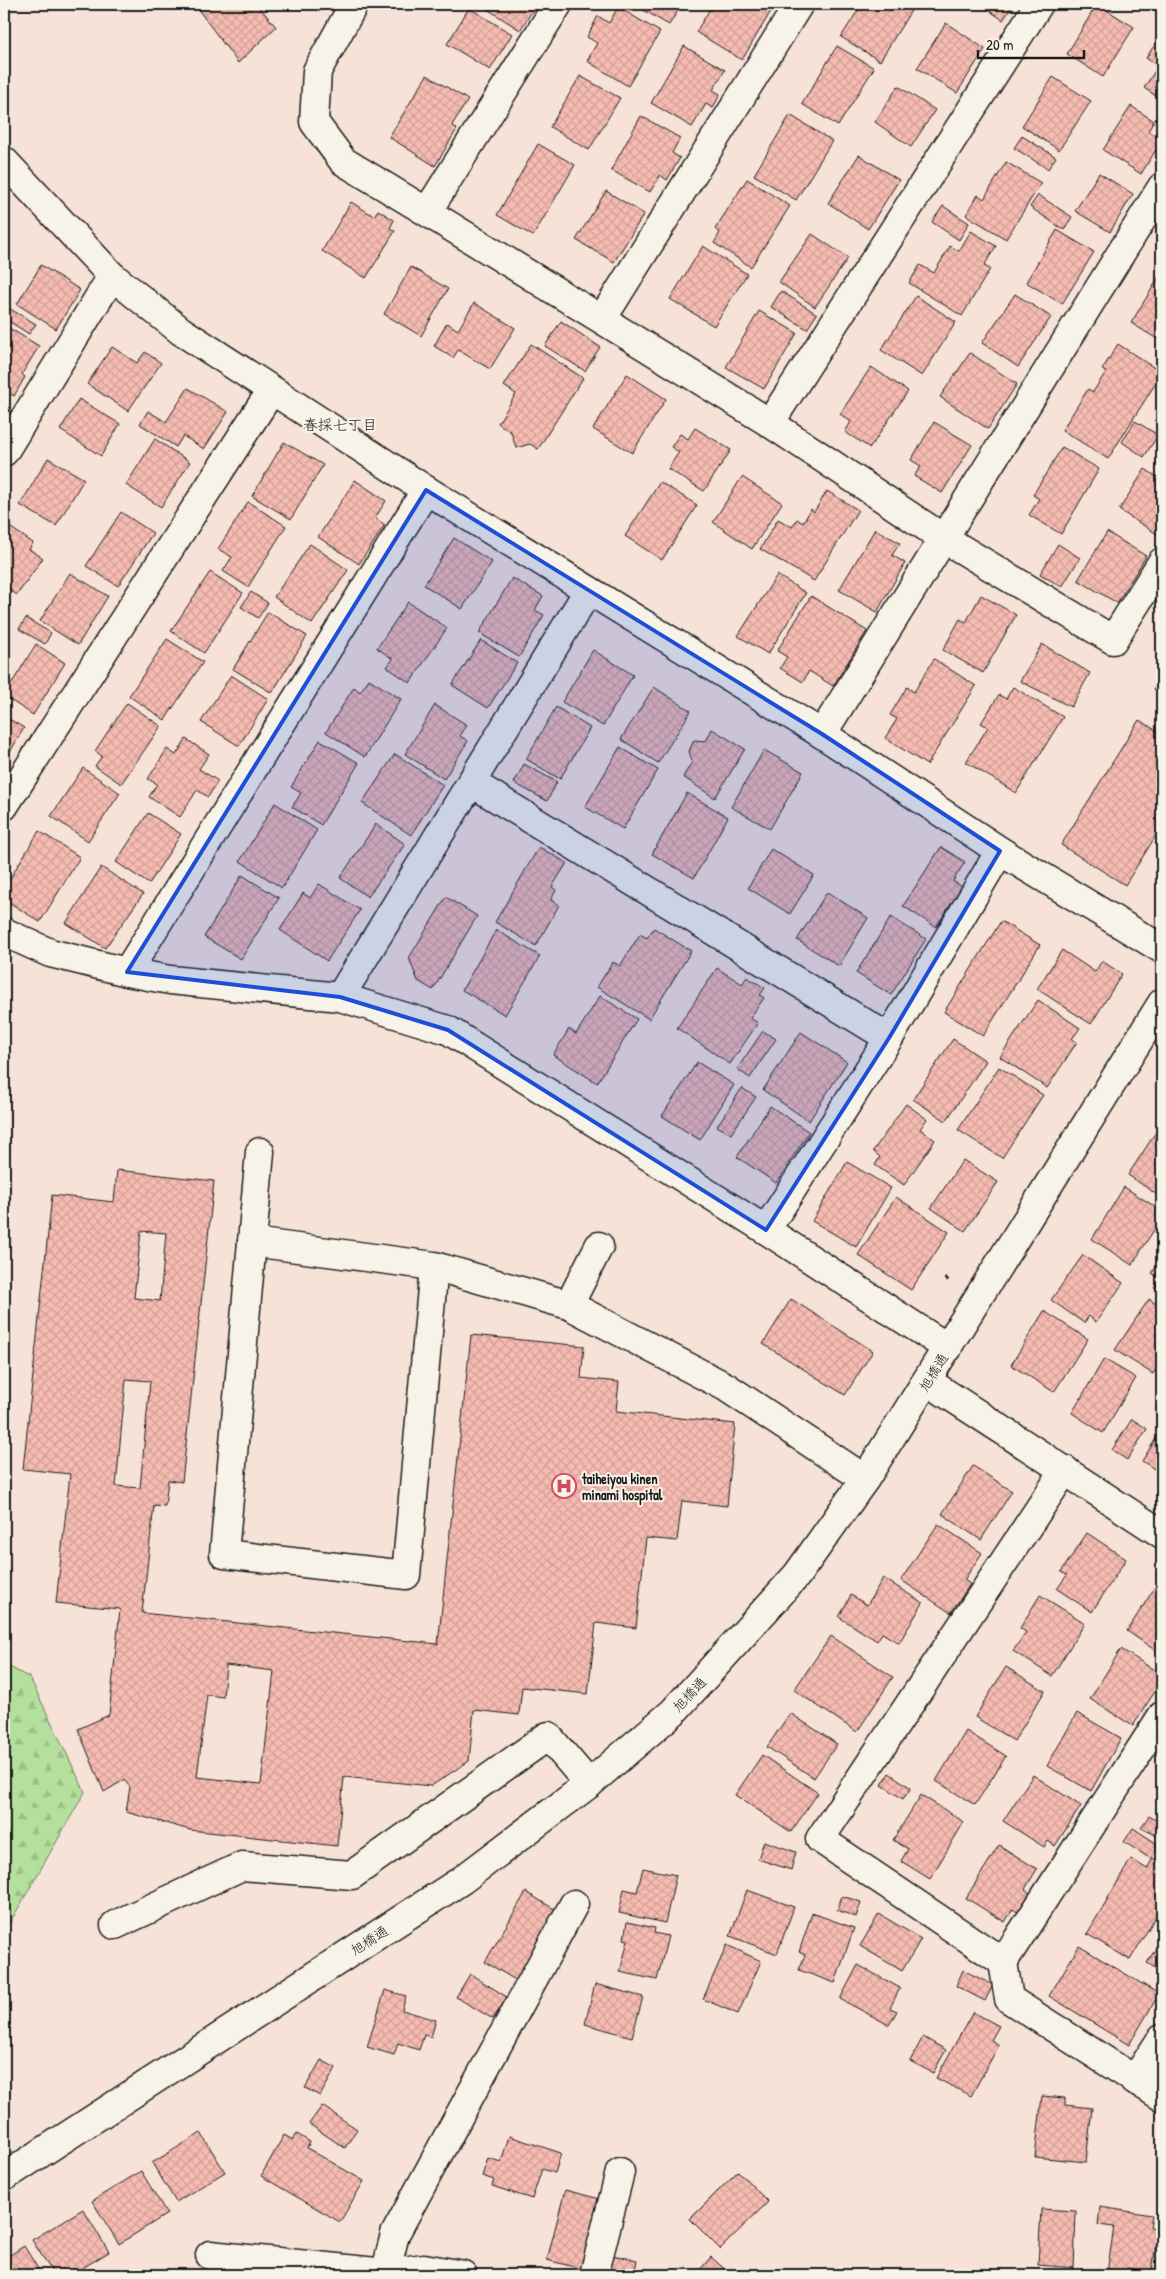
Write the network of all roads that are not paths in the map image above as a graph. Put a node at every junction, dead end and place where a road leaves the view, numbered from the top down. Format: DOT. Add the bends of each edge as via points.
graph roads {
  1 [pos="354,4"];
  2 [pos="558,4"];
  3 [pos="799,4"];
  4 [pos="1039,4"];
  5 [pos="4,161"];
  6 [pos="1162,187"];
  7 [pos="427,212"];
  8 [pos="112,276"];
  9 [pos="602,319"];
  10 [pos="271,391"];
  11 [pos="770,423"];
  12 [pos="4,452"];
  13 [pos="426,490"];
  14 [pos="943,538"];
  15 [pos="1162,562"];
  16 [pos="588,591"];
  17 [pos="822,734"];
  18 [pos="472,783"];
  19 [pos="4,806"];
  20 [pos="1000,851"];
  21 [pos="4,932"];
  22 [pos="1162,949"];
  23 [pos="127,972"];
  24 [pos="340,996"];
  25 [pos="1162,1003"];
  26 [pos="889,1038"];
  27 [pos="260,1152"];
  28 [pos="766,1230"];
  29 [pos="252,1242"];
  30 [pos="599,1246"];
  31 [pos="434,1266"];
  32 [pos="569,1306"];
  33 [pos="948,1348"];
  34 [pos="927,1380"];
  35 [pos="1065,1470"];
  36 [pos="865,1479"];
  37 [pos="1162,1534"];
  38 [pos="1162,1716"];
  39 [pos="589,1784"];
  40 [pos="574,1904"];
  41 [pos="115,1925"];
  42 [pos="1003,1962"];
  43 [pos="1162,2038"];
  44 [pos="1134,2081"];
  45 [pos="1162,2097"];
  46 [pos="620,2172"];
  47 [pos="4,2176"];
  48 [pos="210,2255"];
  49 [pos="386,2274"];
  50 [pos="463,2275"];
  51 [pos="594,2275"];
  1 -- 7 [label="street" via="318,71 314,122 343,161"];
  2 -- 7 [label="street"];
  3 -- 9 [label="street"];
  4 -- 11 [label="street"];
  5 -- 8 [label="street"];
  6 -- 14 [label="street"];
  7 -- 9 [label="street"];
  8 -- 10 [label="street" via="181,331"];
  8 -- 12 [label="street"];
  9 -- 11 [label="street"];
  10 -- 13 [label="street"];
  10 -- 19 [label="street"];
  11 -- 14 [label="street"];
  13 -- 16 [label="street"];
  13 -- 23 [label="street"];
  14 -- 15 [label="street" via="1113,640"];
  14 -- 17 [label="street"];
  16 -- 17 [label="street"];
  16 -- 18 [label="street"];
  17 -- 20 [label="street"];
  18 -- 24 [label="street"];
  18 -- 26 [label="street"];
  20 -- 22 [label="street"];
  20 -- 26 [label="street"];
  21 -- 23 [label="street" via="50,952"];
  23 -- 24 [label="street" via="170,980"];
  24 -- 28 [label="street" via="448,1030"];
  25 -- 33 [label="street, 旭橋通"];
  26 -- 28 [label="street"];
  27 -- 29 [label="street"];
  28 -- 33 [label="street"];
  29 -- 31 [label="street"];
  29 -- 31 [label="street" via="224,1554 406,1575"];
  30 -- 32 [label="street"];
  31 -- 32 [label="street"];
  32 -- 36 [label="street" via="726,1387"];
  33 -- 34 [label="street, 旭橋通"];
  34 -- 35 [label="street"];
  34 -- 36 [label="street, 旭橋通"];
  35 -- 37 [label="street"];
  35 -- 42 [label="street" via="820,1839"];
  36 -- 39 [label="street, 旭橋通" via="791,1583 673,1712"];
  38 -- 42 [label="street"];
  39 -- 41 [label="street" via="548,1736 352,1875 242,1866"];
  39 -- 47 [label="street, 旭橋通" via="462,1880"];
  40 -- 49 [label="street" via="395,2234"];
  42 -- 44 [label="street" via="1009,1999"];
  43 -- 44 [label="street"];
  44 -- 45 [label="street"];
  46 -- 51 [label="street"];
  48 -- 49 [label="street"];
  49 -- 50 [label="street" via="424,2268"];
}
